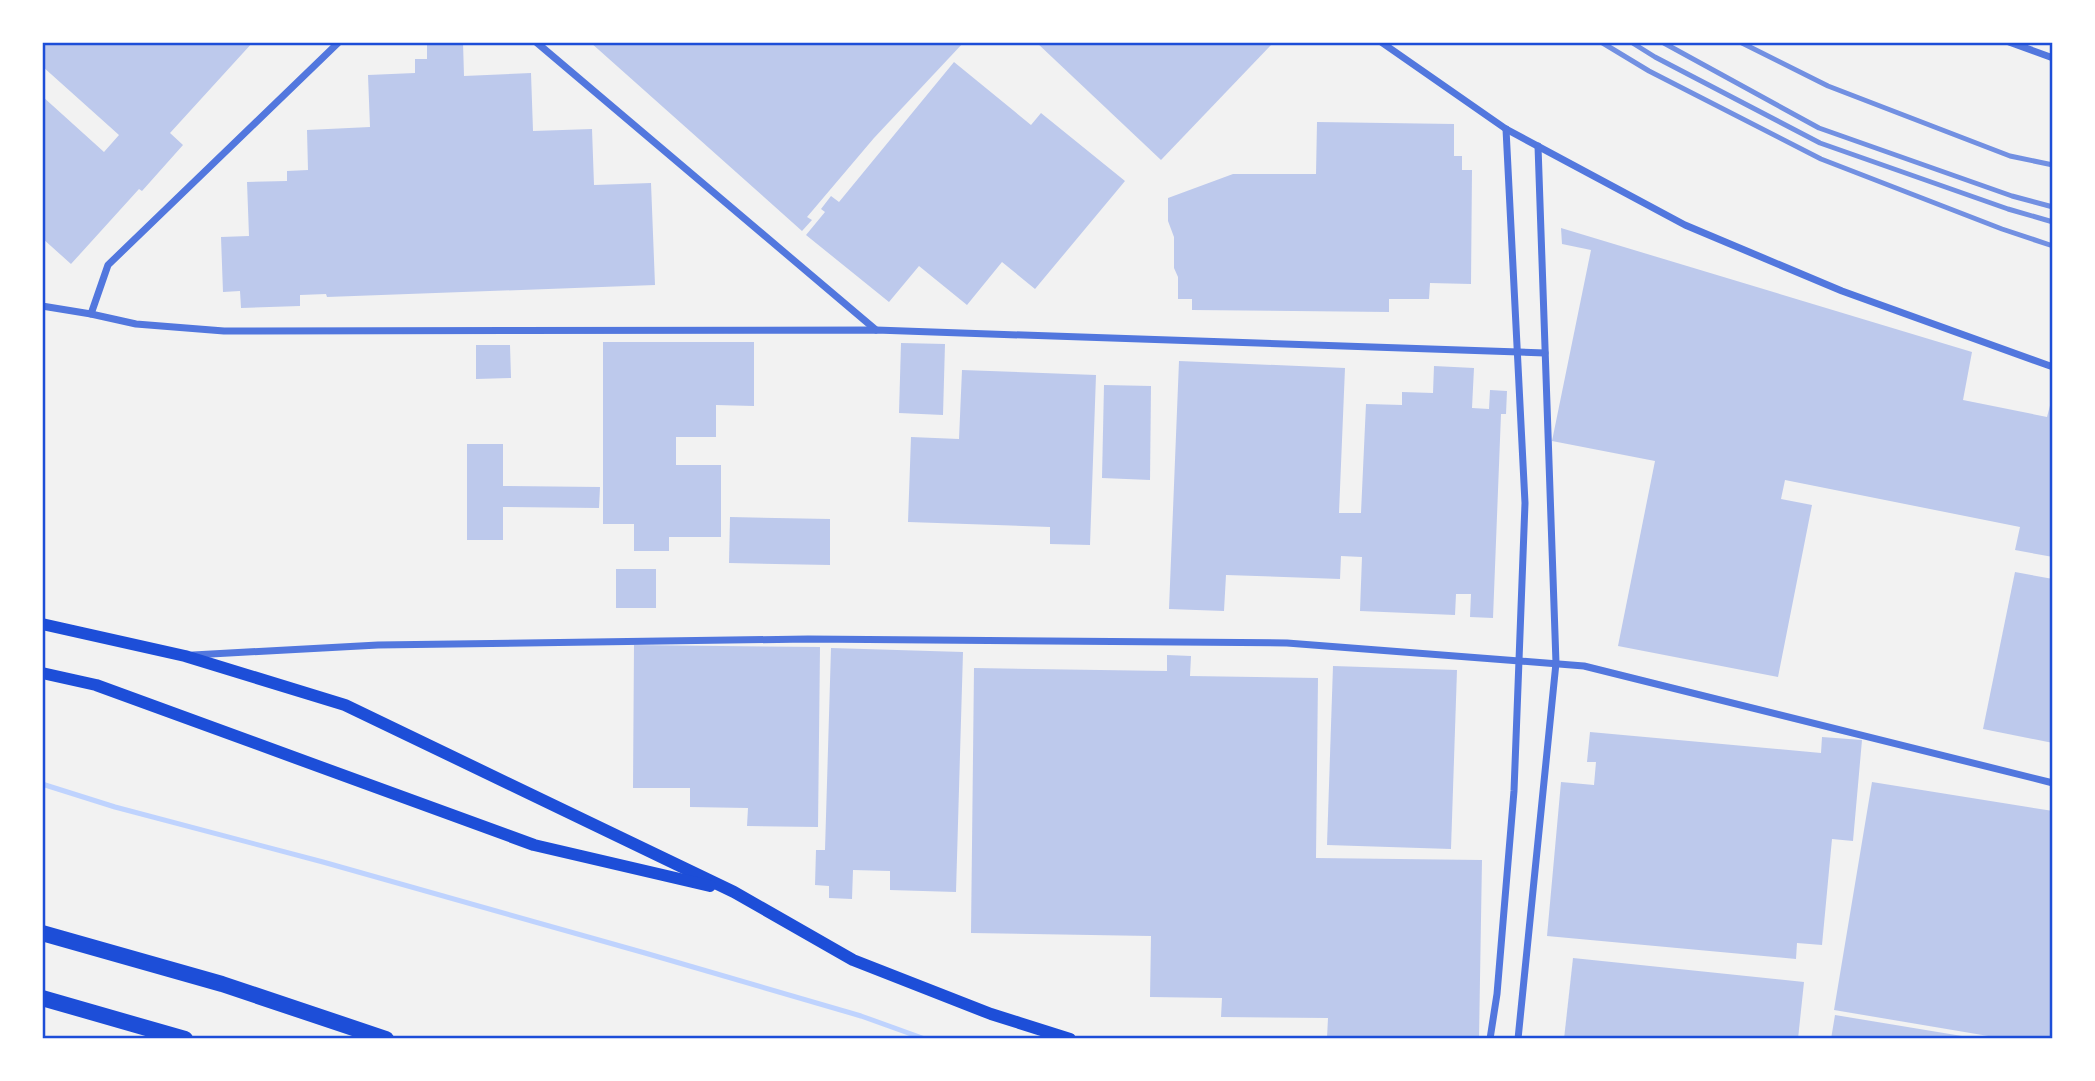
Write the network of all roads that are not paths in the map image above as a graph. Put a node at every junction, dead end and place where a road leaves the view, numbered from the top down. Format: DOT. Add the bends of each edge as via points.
graph roads {
  1 [pos="339,42"];
  2 [pos="536,42"];
  3 [pos="1381,42"];
  4 [pos="2009,42"];
  5 [pos="2053,58"];
  6 [pos="1506,129"];
  7 [pos="1538,146"];
  8 [pos="42,306"];
  9 [pos="91,314"];
  10 [pos="876,330"];
  11 [pos="1518,351"];
  12 [pos="1545,353"];
  13 [pos="2053,366"];
  14 [pos="42,624"];
  15 [pos="185,656"];
  16 [pos="1521,660"];
  17 [pos="1556,663"];
  18 [pos="42,673"];
  19 [pos="2053,783"];
  20 [pos="734,892"];
  21 [pos="42,933"];
  22 [pos="42,998"];
  23 [pos="185,1039"];
  24 [pos="386,1039"];
  25 [pos="1070,1039"];
  26 [pos="1490,1039"];
  27 [pos="1518,1039"];
  1 -- 9 [label="street" via="108,265"];
  2 -- 10 [label="street"];
  3 -- 6 [label="street"];
  4 -- 5 [label="street"];
  6 -- 7 [label="street"];
  6 -- 11 [label="street"];
  7 -- 12 [label="street"];
  7 -- 13 [label="street" via="1697,230 1842,291"];
  8 -- 9 [label="street"];
  9 -- 10 [label="street" via="136,324 224,331"];
  10 -- 11 [label="street"];
  11 -- 12 [label="street"];
  11 -- 16 [label="street" via="1525,503"];
  12 -- 17 [label="street"];
  14 -- 15 [label="main road"];
  15 -- 16 [label="street" via="378,645 822,639 1287,643"];
  15 -- 20 [label="main road" via="345,705"];
  16 -- 17 [label="street"];
  16 -- 26 [label="street" via="1514,791"];
  17 -- 19 [label="street" via="1584,666"];
  17 -- 27 [label="street"];
  18 -- 20 [label="main road" via="96,685 534,845"];
  20 -- 25 [label="main road" via="853,960 991,1014"];
  21 -- 24 [label="highway" via="222,984"];
  22 -- 23 [label="highway"];
}
